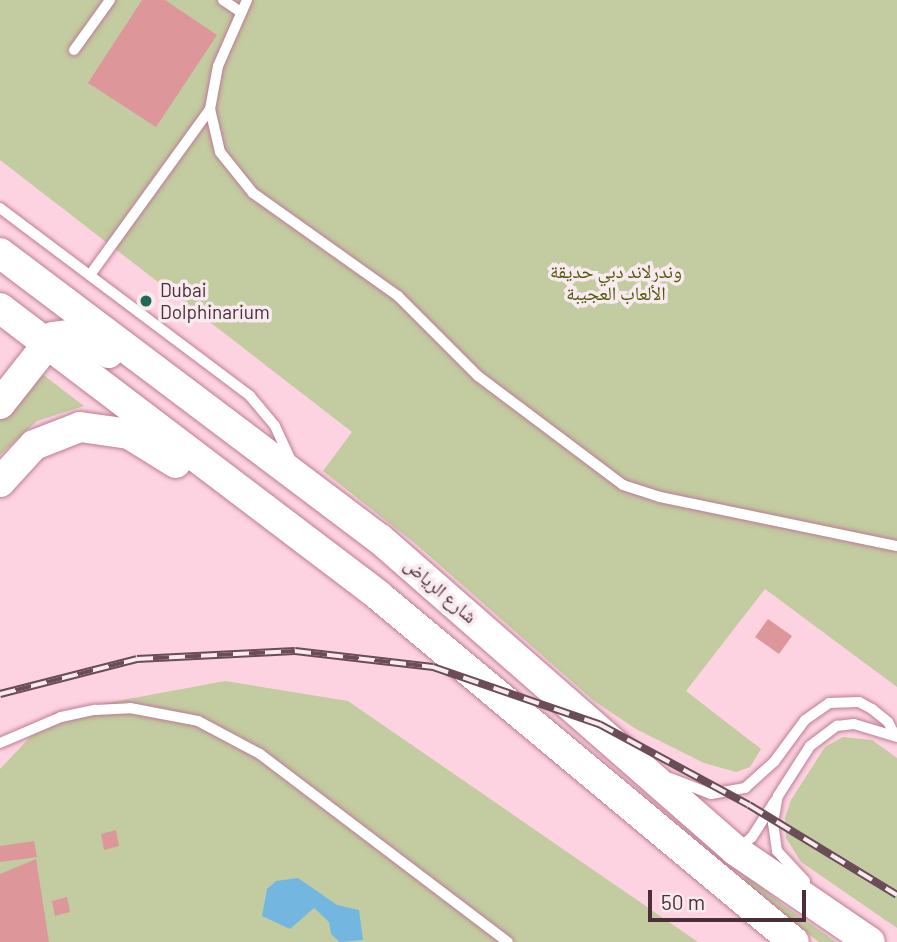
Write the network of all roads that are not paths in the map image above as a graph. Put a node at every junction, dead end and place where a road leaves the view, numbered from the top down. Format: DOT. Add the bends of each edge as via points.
graph roads {
  1 [pos="110,0"];
  2 [pos="223,0"];
  3 [pos="247,0"];
  4 [pos="241,12"];
  5 [pos="74,50"];
  6 [pos="210,108"];
  7 [pos="0,208"];
  8 [pos="0,253"];
  9 [pos="90,275"];
  10 [pos="0,308"];
  11 [pos="46,342"];
  12 [pos="0,404"];
  13 [pos="242,435"];
  14 [pos="297,477"];
  15 [pos="0,482"];
  16 [pos="239,488"];
  17 [pos="897,546"];
  18 [pos="896,736"];
  19 [pos="0,743"];
  20 [pos="633,761"];
  21 [pos="778,796"];
  22 [pos="630,806"];
  23 [pos="735,850"];
  24 [pos="861,937"];
  25 [pos="508,942"];
  26 [pos="794,942"];
  1 -- 5 [label="lane"];
  2 -- 4 [label="lane"];
  3 -- 4 [label="lane"];
  4 -- 6 [label="lane" via="218,66"];
  6 -- 9 [label="lane"];
  6 -- 17 [label="lane" via="220,152 253,193 398,296 478,376 606,474 660,498"];
  7 -- 9 [label="lane"];
  8 -- 13 [label="main road, شارع الرياض"];
  9 -- 14 [label="lane" via="250,396 280,434"];
  10 -- 11 [label="main road"];
  11 -- 12 [label="main road"];
  11 -- 13 [label="main road" via="61,334 86,337 165,393"];
  11 -- 16 [label="main road"];
  13 -- 14 [label="main road, شارع الرياض"];
  14 -- 20 [label="main road, شارع الرياض" via="433,582"];
  15 -- 16 [label="main road" via="22,455 49,436 97,427 129,434 201,477"];
  16 -- 22 [label="main road" via="379,596"];
  18 -- 20 [label="lane" via="881,714 865,705 844,700 829,703 805,720 759,778 728,793 695,789"];
  18 -- 21 [label="lane" via="854,724 829,730 810,746"];
  19 -- 25 [label="lane" via="61,716 95,710 130,708 198,721 260,754"];
  20 -- 23 [label="main road, شارع الرياض"];
  21 -- 23 [label="lane" via="752,837"];
  21 -- 24 [label="lane" via="773,823 777,851 795,873 838,907"];
  22 -- 23 [label="main road" via="647,811 703,849"];
  22 -- 26 [label="main road"];
  23 -- 24 [label="main road, شارع الرياض"];
}
